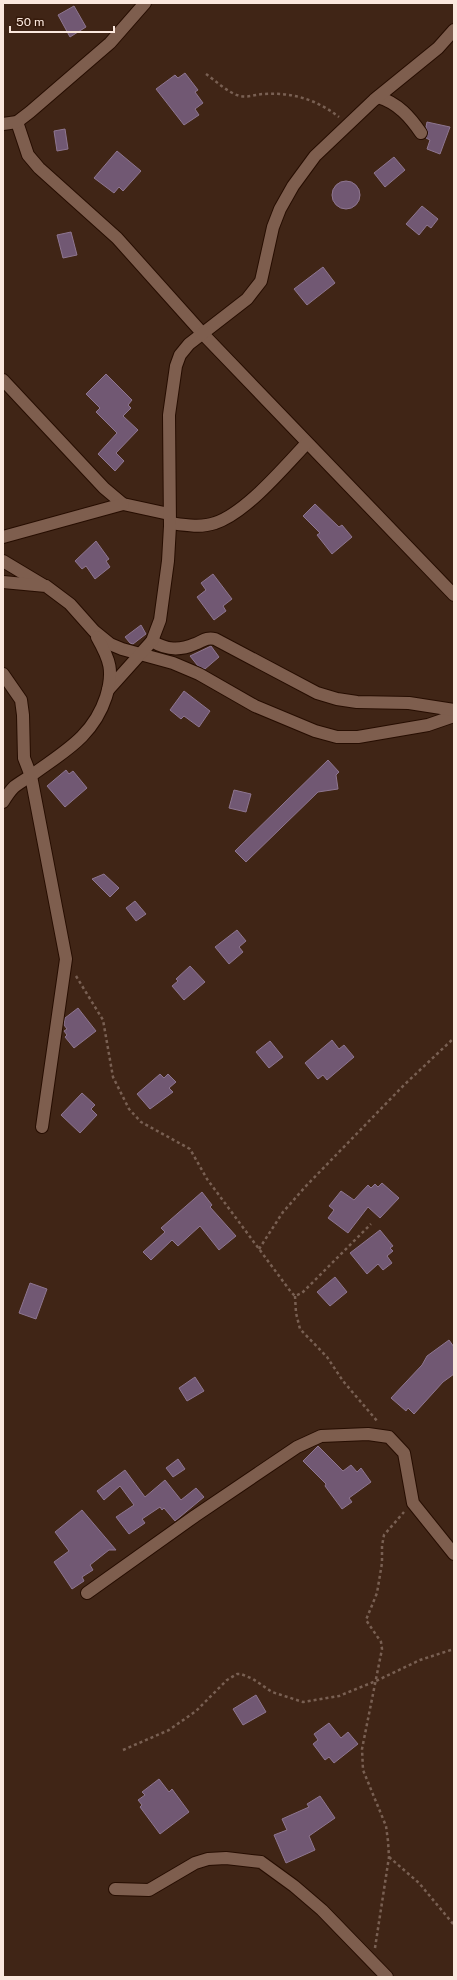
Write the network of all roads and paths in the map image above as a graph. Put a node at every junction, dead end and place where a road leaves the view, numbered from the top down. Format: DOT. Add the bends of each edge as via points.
graph roads {
  1 [pos="145,3"];
  2 [pos="454,30"];
  3 [pos="206,74"];
  4 [pos="378,96"];
  5 [pos="17,122"];
  6 [pos="3,124"];
  7 [pos="349,125"];
  8 [pos="421,133"];
  9 [pos="203,334"];
  10 [pos="3,380"];
  11 [pos="307,444"];
  12 [pos="123,504"];
  13 [pos="169,518"];
  14 [pos="3,537"];
  15 [pos="3,561"];
  16 [pos="3,582"];
  17 [pos="46,586"];
  18 [pos="454,595"];
  19 [pos="94,631"];
  20 [pos="152,640"];
  21 [pos="142,654"];
  22 [pos="3,674"];
  23 [pos="108,690"];
  24 [pos="454,710"];
  25 [pos="454,716"];
  26 [pos="31,776"];
  27 [pos="8,786"];
  28 [pos="3,802"];
  29 [pos="66,959"];
  30 [pos="454,1038"];
  31 [pos="42,1127"];
  32 [pos="371,1224"];
  33 [pos="259,1249"];
  34 [pos="295,1296"];
  35 [pos="389,1437"];
  36 [pos="413,1503"];
  37 [pos="454,1554"];
  38 [pos="87,1593"];
  39 [pos="454,1649"];
  40 [pos="376,1681"];
  41 [pos="123,1750"];
  42 [pos="389,1857"];
  43 [pos="115,1889"];
  44 [pos="454,1925"];
  45 [pos="373,1963"];
  46 [pos="387,1977"];
  1 -- 5 [label="street" via="110,43"];
  2 -- 4 [label="street" via="438,48"];
  3 -- 7 [label="path" via="234,94 241,96 292,94 312,101 328,108"];
  4 -- 7 [label="street"];
  4 -- 8 [label="street" via="398,106"];
  5 -- 6 [label="street"];
  5 -- 9 [label="street" via="28,155 39,168 117,238"];
  7 -- 9 [label="street" via="316,156 293,186 273,227 261,281 247,299"];
  9 -- 11 [label="street"];
  9 -- 13 [label="street" via="189,344 180,355 176,366 169,415"];
  10 -- 12 [label="street" via="104,488"];
  11 -- 13 [label="street" via="272,480 229,517 214,524 191,525"];
  11 -- 18 [label="street"];
  12 -- 13 [label="street"];
  12 -- 14 [label="street"];
  13 -- 20 [label="street" via="168,561 160,620"];
  15 -- 17 [label="street"];
  16 -- 17 [label="street"];
  17 -- 19 [label="street" via="70,604"];
  19 -- 21 [label="street" via="110,644"];
  19 -- 23 [label="street" via="110,666"];
  20 -- 21 [label="street"];
  20 -- 24 [label="street" via="160,646 176,649 210,638 215,639 317,693 337,699 410,703"];
  21 -- 23 [label="street"];
  21 -- 25 [label="street" via="199,674 255,706 291,722 336,737 390,733 428,725"];
  22 -- 26 [label="street" via="20,700 24,758"];
  23 -- 26 [label="street" via="97,720 84,735"];
  26 -- 27 [label="street"];
  26 -- 29 [label="street"];
  27 -- 28 [label="street"];
  29 -- 31 [label="street"];
  29 -- 33 [label="path" via="103,1020 113,1077 129,1109 141,1122 190,1149 206,1179"];
  30 -- 33 [label="path" via="305,1186 283,1212"];
  32 -- 34 [label="path" via="302,1293"];
  33 -- 34 [label="path" via="282,1283"];
  34 -- 35 [label="path" via="300,1329 327,1357 343,1381"];
  35 -- 36 [label="street" via="404,1453"];
  35 -- 38 [label="street" via="368,1434 321,1436 297,1447"];
  36 -- 37 [label="street"];
  36 -- 40 [label="path" via="384,1535 377,1593 366,1620 381,1642"];
  39 -- 40 [label="path" via="420,1660"];
  40 -- 41 [label="path" via="339,1696 303,1702 272,1692 237,1674 196,1711 169,1730"];
  40 -- 42 [label="path" via="362,1749 363,1770 386,1826"];
  42 -- 44 [label="path" via="419,1883"];
  42 -- 45 [label="path"];
  43 -- 45 [label="street" via="149,1890 208,1859 226,1858 261,1862 322,1910"];
  45 -- 46 [label="street"];
}
